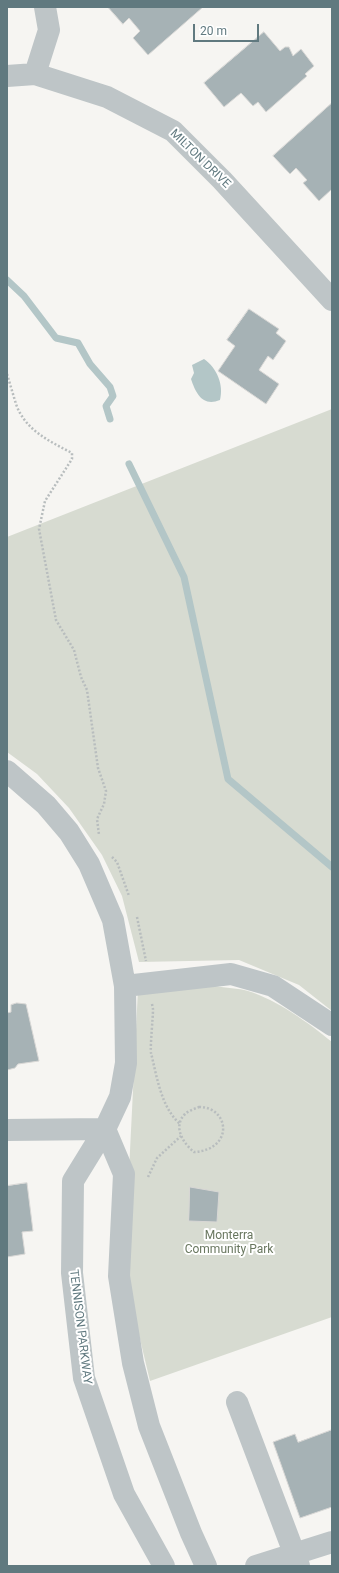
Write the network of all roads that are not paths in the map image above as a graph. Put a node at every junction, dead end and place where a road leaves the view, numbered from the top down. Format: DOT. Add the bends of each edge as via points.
graph roads {
  1 [pos="45,7"];
  2 [pos="35,74"];
  3 [pos="7,76"];
  4 [pos="332,300"];
  5 [pos="7,771"];
  6 [pos="125,986"];
  7 [pos="332,1025"];
  8 [pos="105,1129"];
  9 [pos="7,1130"];
  10 [pos="237,1402"];
  11 [pos="332,1542"];
  12 [pos="297,1560"];
  13 [pos="164,1566"];
  14 [pos="206,1566"];
  15 [pos="256,1566"];
  1 -- 2 [label="street" via="49,30"];
  2 -- 3 [label="street, MILTON DRIVE"];
  2 -- 4 [label="street, MILTON DRIVE" via="107,97 173,131 222,180"];
  5 -- 6 [label="street, TENNISON PARKWAY" via="46,805 69,832 89,864 113,920"];
  6 -- 7 [label="street" via="148,973 231,974 273,986"];
  6 -- 8 [label="street, TENNISON PARKWAY" via="126,1063 120,1097"];
  8 -- 9 [label="street"];
  8 -- 13 [label="street, TENNISON PARKWAY" via="73,1181 72,1273 84,1378 124,1494"];
  8 -- 14 [label="street" via="124,1174 119,1276 133,1364 149,1426"];
  10 -- 12 [label="street"];
  11 -- 12 [label="street"];
  12 -- 15 [label="street"];
}
